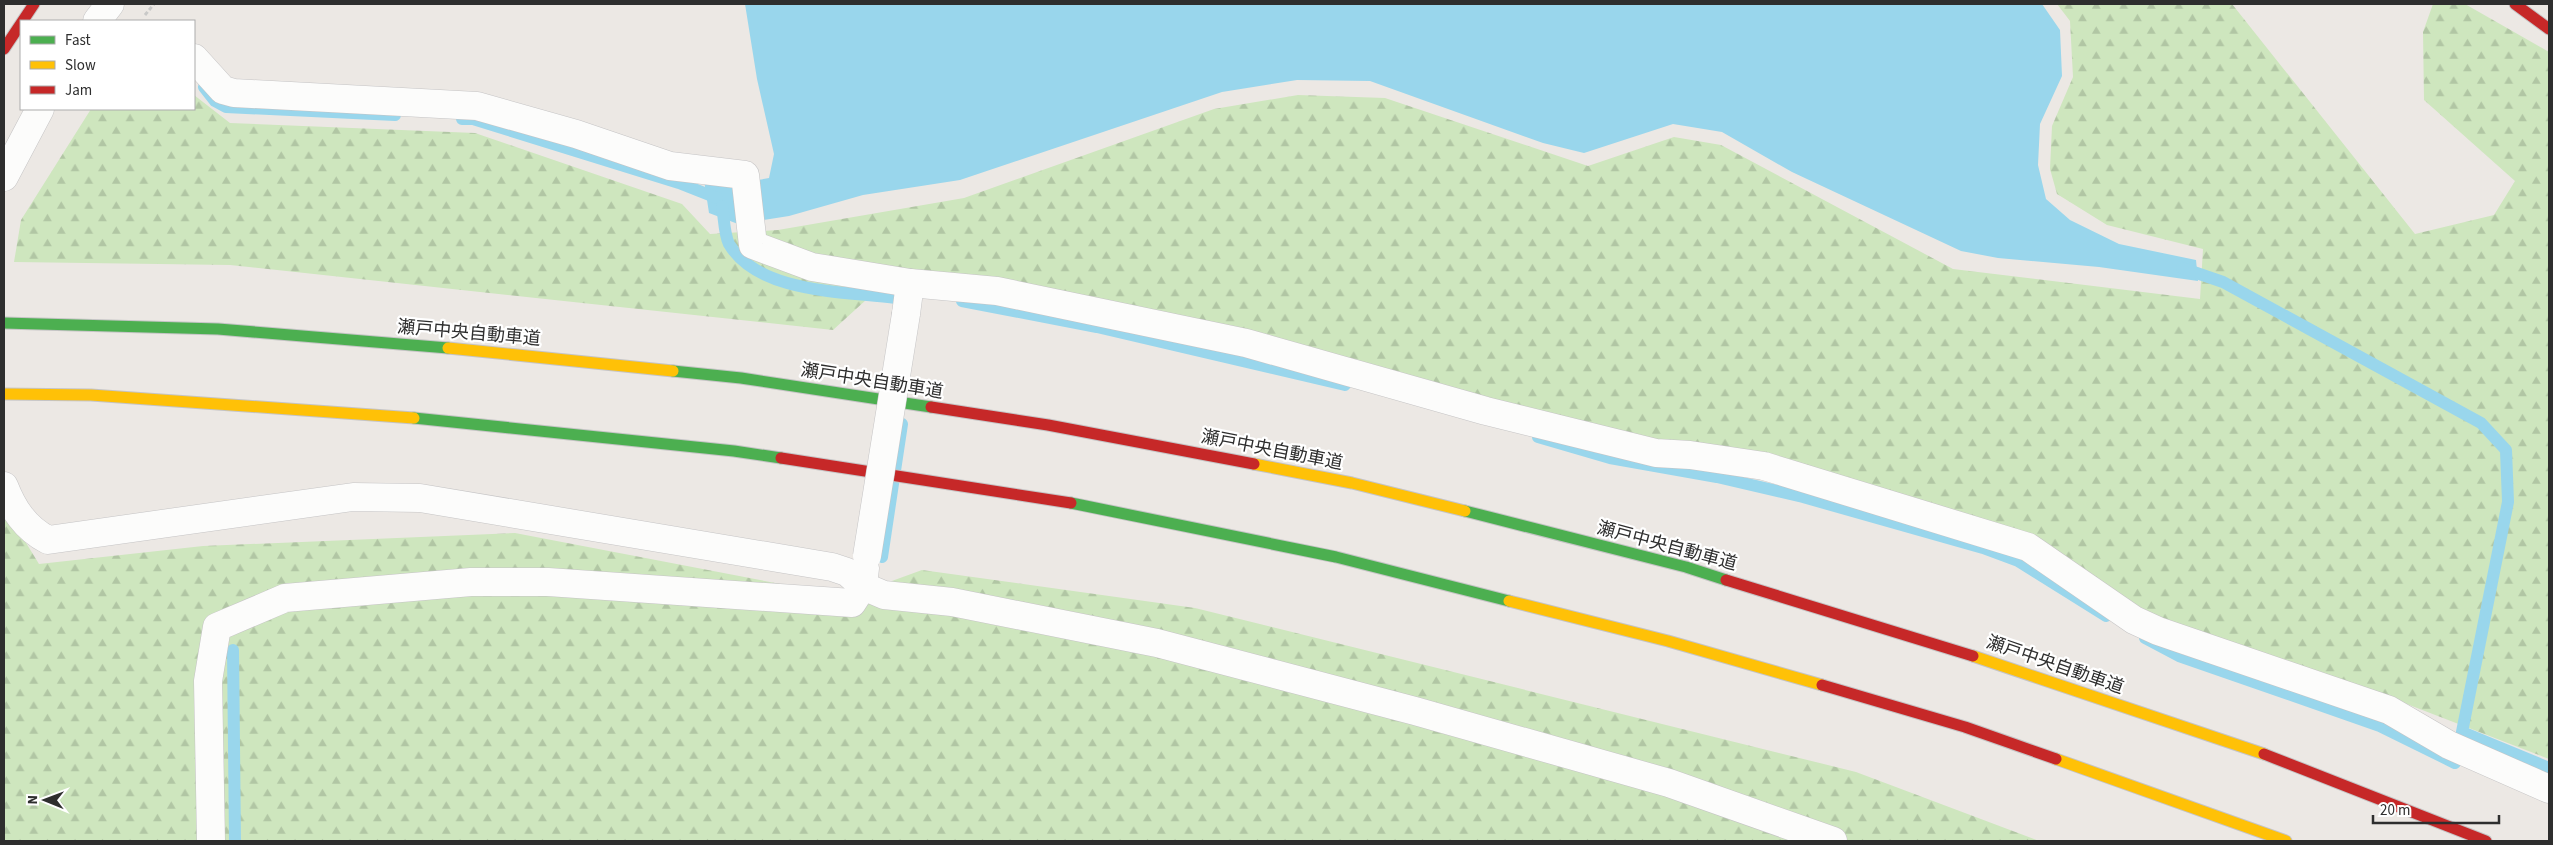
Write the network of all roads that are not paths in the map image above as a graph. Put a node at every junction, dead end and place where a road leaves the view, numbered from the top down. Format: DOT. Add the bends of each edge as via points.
graph roads {
  1 [pos="34,4"];
  2 [pos="110,4"];
  3 [pos="2514,4"];
  4 [pos="23,20"];
  5 [pos="98,20"];
  6 [pos="20,25"];
  7 [pos="2549,28"];
  8 [pos="4,49"];
  9 [pos="195,59"];
  10 [pos="39,110"];
  11 [pos="4,177"];
  12 [pos="910,283"];
  13 [pos="4,323"];
  14 [pos="4,394"];
  15 [pos="4,486"];
  16 [pos="863,586"];
  17 [pos="2549,789"];
  18 [pos="211,841"];
  19 [pos="1833,841"];
  20 [pos="2286,841"];
  21 [pos="2486,841"];
  1 -- 4 [label="main road"];
  2 -- 5 [label="street"];
  3 -- 7 [label="main road"];
  6 -- 8 [label="main road"];
  9 -- 12 [label="street" via="223,90 234,93 477,106 576,134 670,166 745,175 753,246 812,267"];
  10 -- 11 [label="street"];
  12 -- 16 [label="street, bridge"];
  12 -- 17 [label="street" via="997,291 1246,343 1656,454 1690,455 1764,466 2004,538 2028,547 2134,620 2388,710 2449,745"];
  13 -- 21 [label="main road, 瀬戸中央自動車道" via="218,329 438,347 741,378 1048,426 1352,484 1686,568 1982,659 2267,755"];
  14 -- 20 [label="main road" via="90,396 431,419 734,451 1048,498 1336,557 1668,641 1965,728"];
  15 -- 16 [label="street" via="20,518 34,533 48,540 353,497 420,498 832,567 847,572"];
  16 -- 18 [label="street" via="852,603 548,582 481,582 285,598 217,627 208,681"];
  16 -- 19 [label="street" via="884,595 952,602 1158,643 1669,782"];
}
